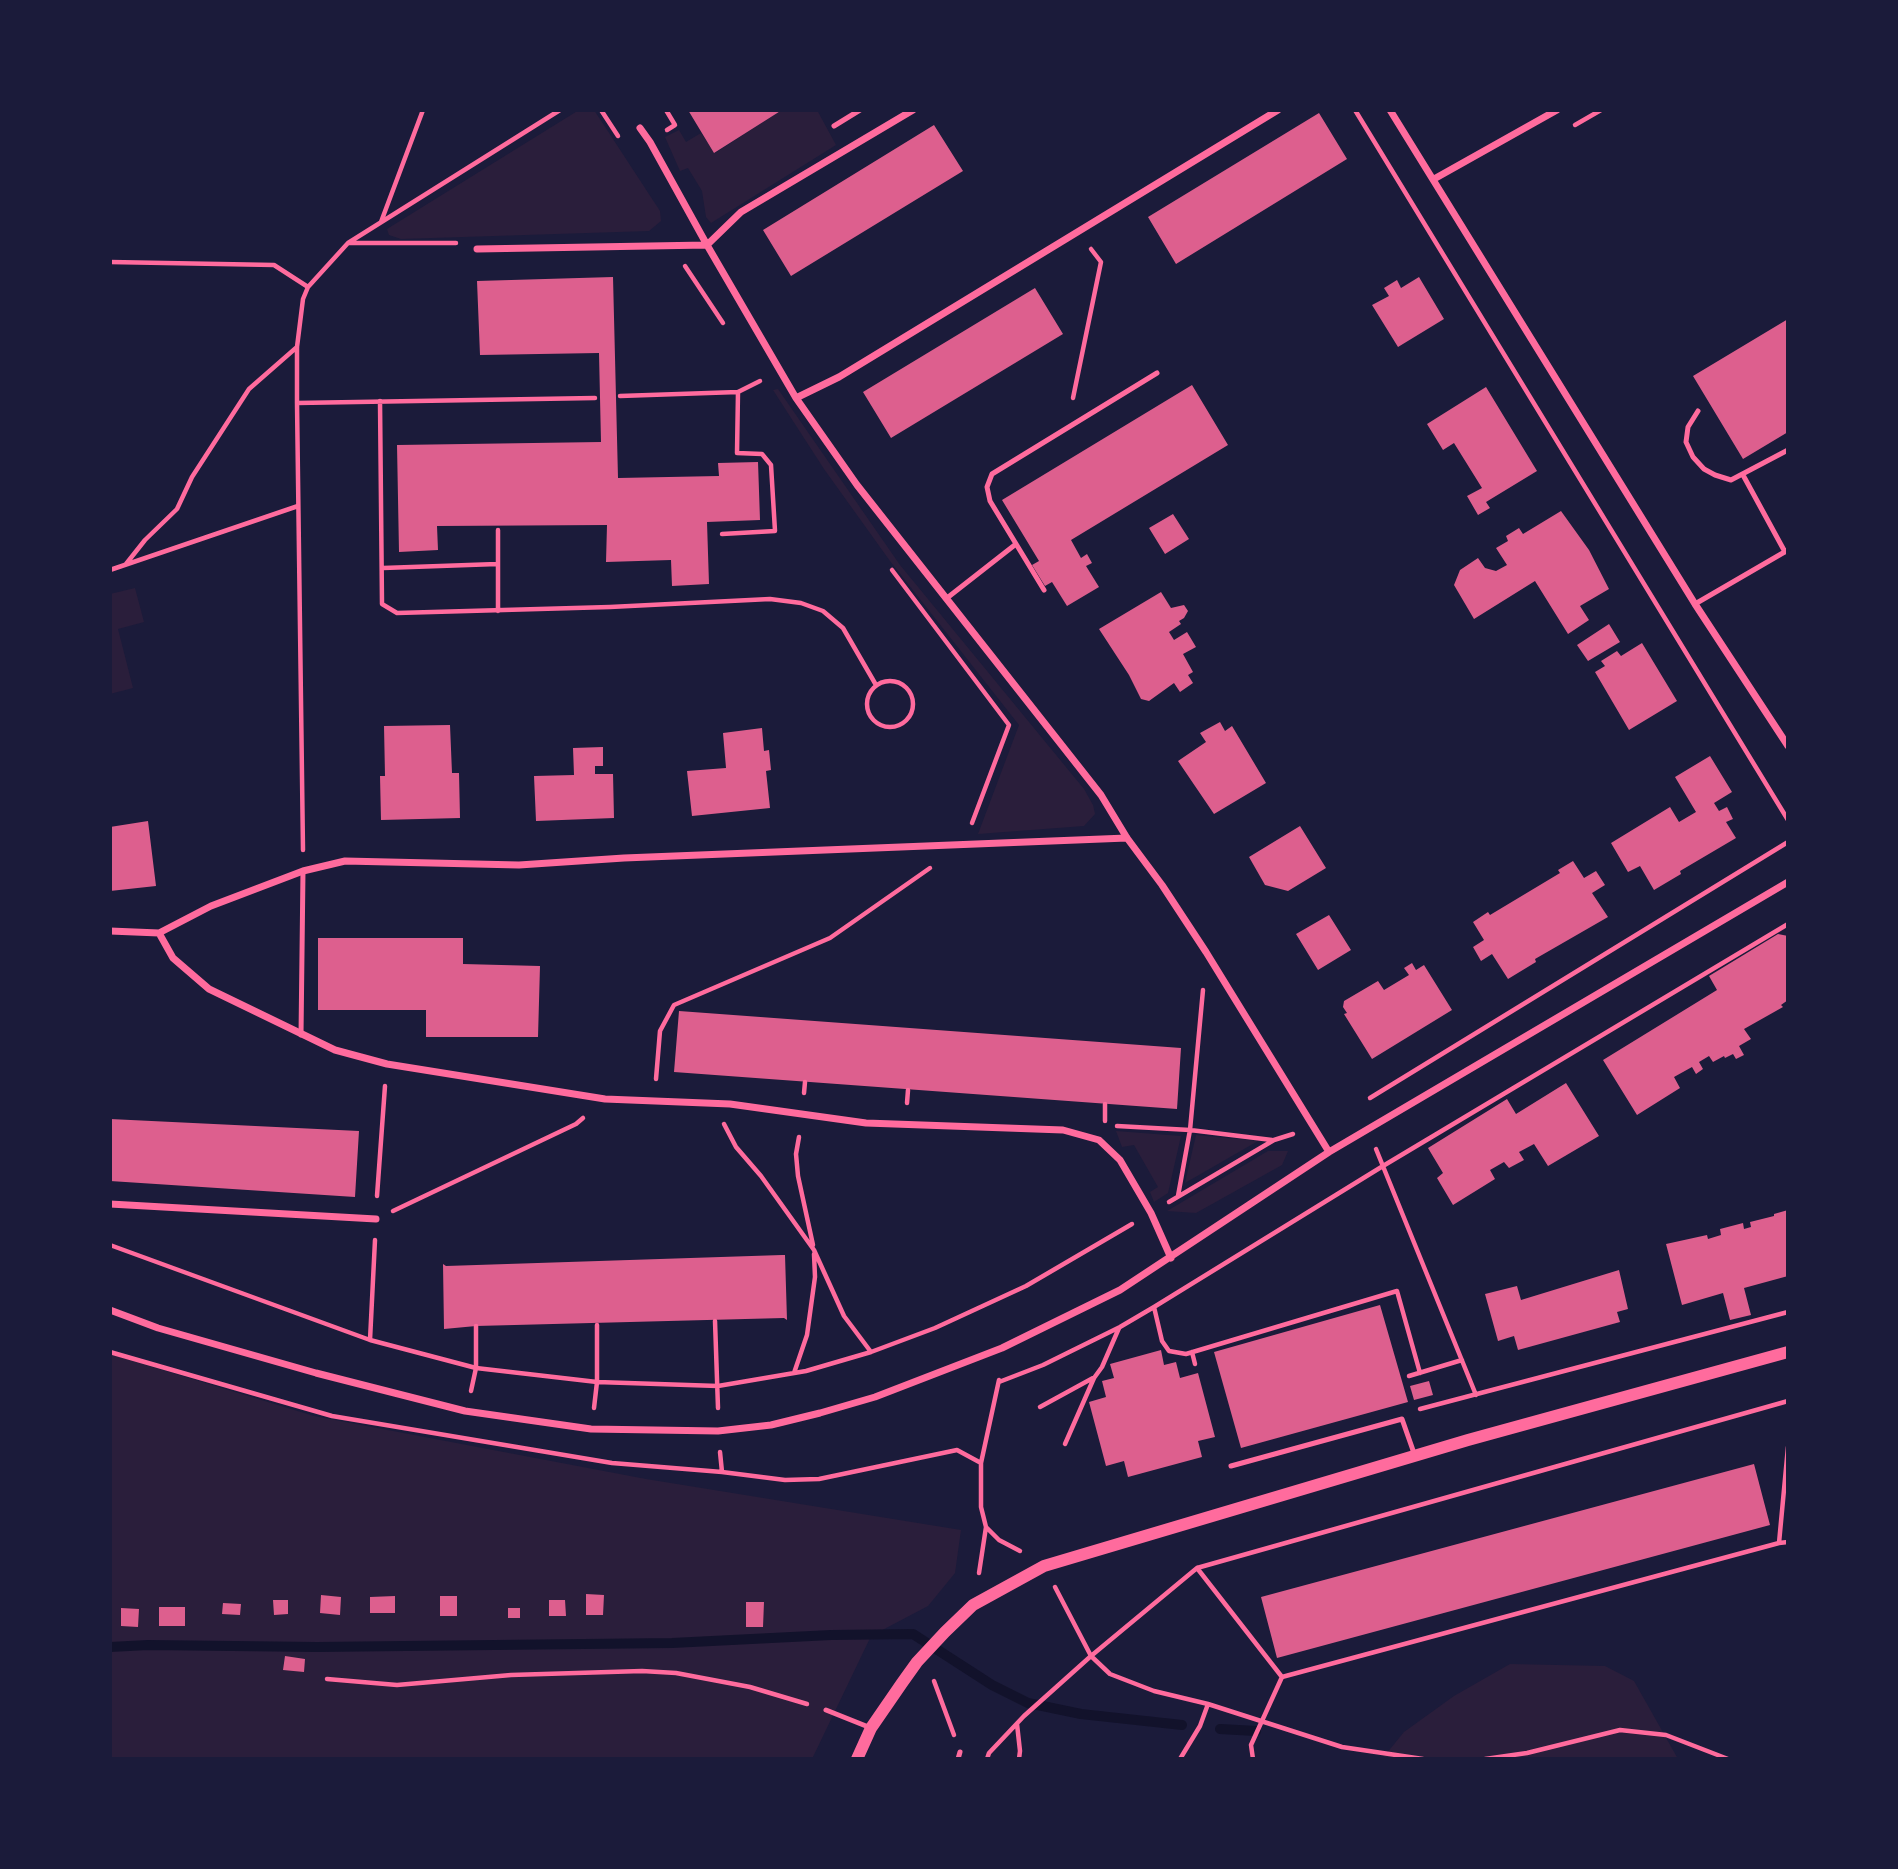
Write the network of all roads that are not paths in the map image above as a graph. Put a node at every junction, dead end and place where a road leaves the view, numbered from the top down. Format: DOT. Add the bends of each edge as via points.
graph roads {
  1 [pos="860,110"];
  2 [pos="913,110"];
  3 [pos="1278,110"];
  4 [pos="1390,110"];
  5 [pos="1557,110"];
  6 [pos="834,126"];
  7 [pos="640,128"];
  8 [pos="1434,179"];
  9 [pos="707,244"];
  10 [pos="477,249"];
  11 [pos="1157,373"];
  12 [pos="796,398"];
  13 [pos="1698,411"];
  14 [pos="1788,450"];
  15 [pos="1743,475"];
  16 [pos="1016,544"];
  17 [pos="1786,551"];
  18 [pos="1044,590"];
  19 [pos="947,598"];
  20 [pos="1695,604"];
  21 [pos="1788,746"];
  22 [pos="1127,838"];
  23 [pos="303,871"];
  24 [pos="1788,882"];
  25 [pos="110,931"];
  26 [pos="159,933"];
  27 [pos="301,1035"];
  28 [pos="1329,1152"];
  29 [pos="110,1204"];
  30 [pos="376,1219"];
  31 [pos="1171,1258"];
  32 [pos="110,1311"];
  33 [pos="1788,1352"];
  34 [pos="1415,1456"];
  35 [pos="1231,1466"];
  36 [pos="826,1710"];
  37 [pos="871,1728"];
  38 [pos="857,1759"];
  1 -- 6 [label="lane"];
  2 -- 9 [label="street" via="741,212"];
  3 -- 12 [label="street" via="1080,233"];
  4 -- 8 [label="street"];
  5 -- 8 [label="street"];
  7 -- 9 [label="street"];
  8 -- 20 [label="street"];
  9 -- 10 [label="street"];
  9 -- 12 [label="street"];
  11 -- 16 [label="lane" via="992,474 987,487 990,501"];
  12 -- 19 [label="street" via="857,485"];
  13 -- 15 [label="lane" via="1688,427 1686,442 1693,457 1715,475 1731,480"];
  14 -- 15 [label="lane"];
  15 -- 17 [label="lane"];
  16 -- 18 [label="lane"];
  16 -- 19 [label="lane"];
  17 -- 20 [label="lane"];
  19 -- 22 [label="street" via="1101,795"];
  20 -- 21 [label="street"];
  22 -- 23 [label="street" via="519,865 345,861"];
  22 -- 28 [label="street" via="1206,952"];
  23 -- 26 [label="street" via="211,905"];
  23 -- 27 [label="lane"];
  24 -- 28 [label="street"];
  25 -- 26 [label="street"];
  26 -- 27 [label="street" via="173,958 209,989"];
  27 -- 31 [label="street" via="387,1064 605,1099 712,1104 866,1123 1063,1130 1099,1140 1120,1160"];
  28 -- 31 [label="street"];
  29 -- 30 [label="street"];
  31 -- 32 [label="street" via="1121,1290 1002,1348 875,1397 771,1425 730,1430 591,1429 465,1411 303,1370"];
  33 -- 34 [label="street"];
  34 -- 35 [label="lane" via="1402,1419"];
  34 -- 37 [label="street" via="1044,1566 973,1605 918,1661"];
  36 -- 37 [label="lane"];
  37 -- 38 [label="street"];
}
